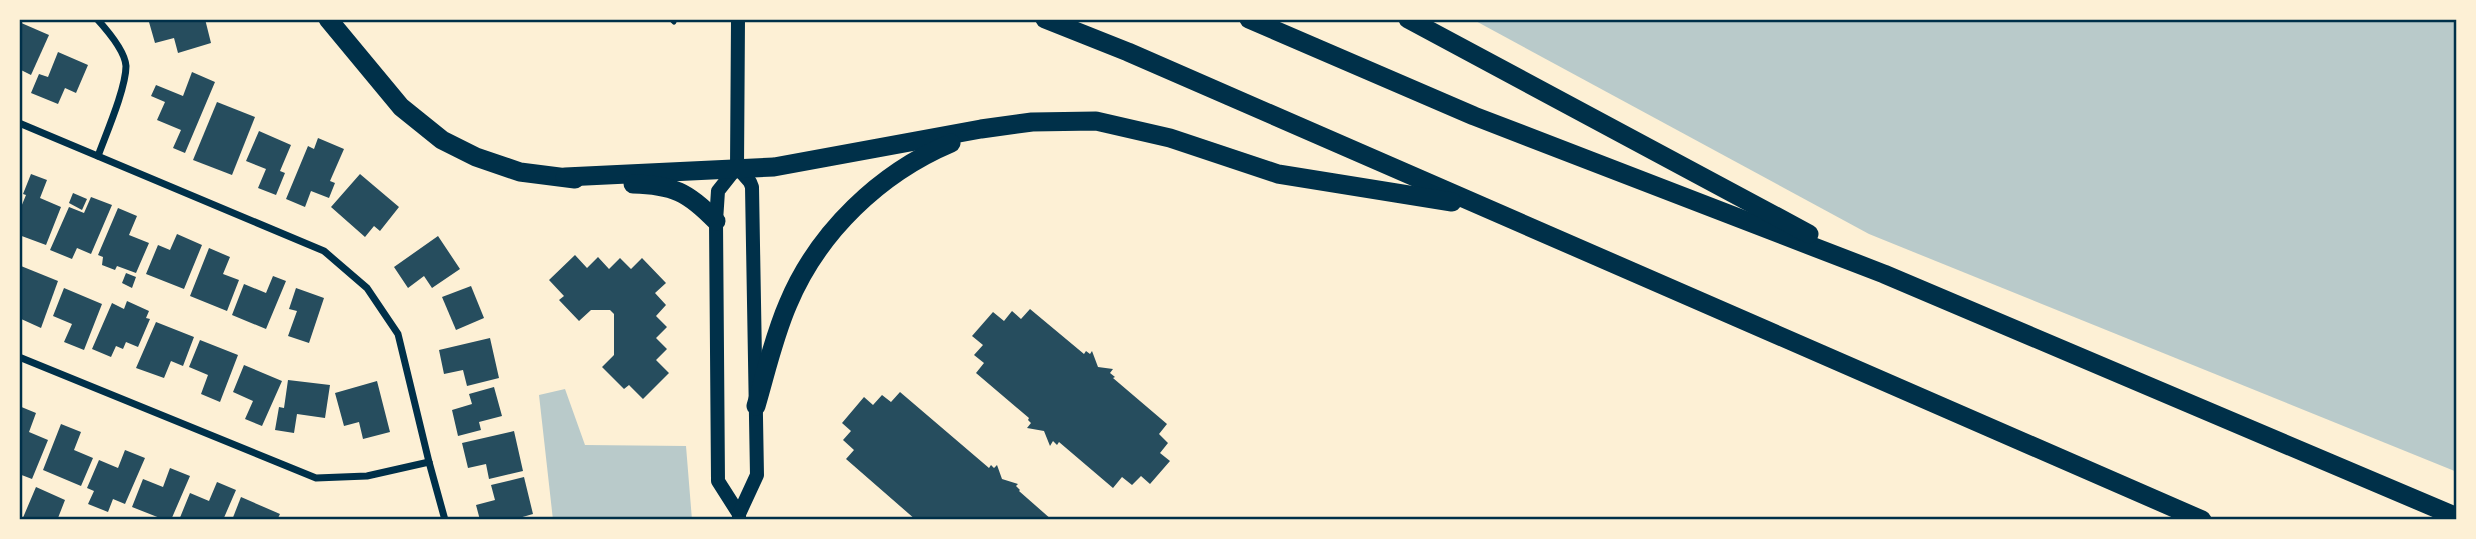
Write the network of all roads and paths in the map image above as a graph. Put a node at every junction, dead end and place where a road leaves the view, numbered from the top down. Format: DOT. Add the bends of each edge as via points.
graph roads {
  1 [pos="97,19"];
  2 [pos="328,19"];
  3 [pos="738,19"];
  4 [pos="1045,19"];
  5 [pos="1249,19"];
  6 [pos="1408,19"];
  7 [pos="19,123"];
  8 [pos="982,129"];
  9 [pos="98,156"];
  10 [pos="737,167"];
  11 [pos="565,177"];
  12 [pos="1481,207"];
  13 [pos="716,221"];
  14 [pos="1884,274"];
  15 [pos="19,357"];
  16 [pos="756,406"];
  17 [pos="429,462"];
  18 [pos="739,517"];
  19 [pos="2457,517"];
  20 [pos="445,520"];
  21 [pos="2202,520"];
  1 -- 9 [label="street" via="126,65"];
  2 -- 11 [label="highway" via="401,107 442,139 520,172"];
  3 -- 10 [label="main road"];
  4 -- 12 [label="highway"];
  5 -- 14 [label="highway" via="1474,116"];
  6 -- 14 [label="highway"];
  7 -- 9 [label="street"];
  8 -- 10 [label="highway" via="774,167"];
  8 -- 12 [label="highway" via="1096,121 1170,138 1278,174"];
  8 -- 16 [label="highway" via="926,153 844,216 810,262 788,304"];
  9 -- 17 [label="street" via="324,251 367,288 398,334"];
  10 -- 11 [label="highway"];
  10 -- 13 [label="main road" via="718,191"];
  10 -- 16 [label="main road" via="752,187"];
  11 -- 13 [label="highway" via="596,184 676,189 695,199"];
  12 -- 21 [label="highway"];
  13 -- 18 [label="main road" via="718,481"];
  14 -- 19 [label="highway"];
  15 -- 17 [label="street" via="316,478 367,476"];
  16 -- 18 [label="main road" via="757,475"];
  17 -- 20 [label="street"];
}
